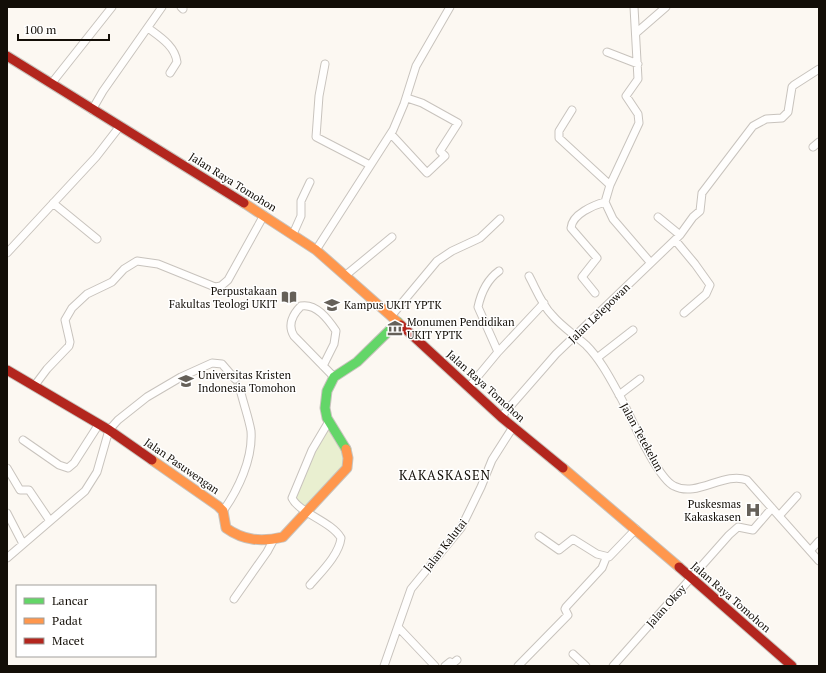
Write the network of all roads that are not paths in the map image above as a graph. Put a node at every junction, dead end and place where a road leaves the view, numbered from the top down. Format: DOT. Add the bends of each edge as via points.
graph roads {
  1 [pos="112,7"];
  2 [pos="162,7"];
  3 [pos="450,7"];
  4 [pos="634,7"];
  5 [pos="666,7"];
  6 [pos="148,28"];
  7 [pos="636,34"];
  8 [pos="608,52"];
  9 [pos="7,56"];
  10 [pos="325,64"];
  11 [pos="638,64"];
  12 [pos="819,69"];
  13 [pos="170,73"];
  14 [pos="52,84"];
  15 [pos="407,98"];
  16 [pos="92,110"];
  17 [pos="572,110"];
  18 [pos="120,126"];
  19 [pos="391,134"];
  20 [pos="819,142"];
  21 [pos="813,147"];
  22 [pos="370,165"];
  23 [pos="310,182"];
  24 [pos="610,185"];
  25 [pos="605,202"];
  26 [pos="53,203"];
  27 [pos="264,216"];
  28 [pos="658,217"];
  29 [pos="500,219"];
  30 [pos="293,234"];
  31 [pos="392,237"];
  32 [pos="677,238"];
  33 [pos="97,239"];
  34 [pos="316,250"];
  35 [pos="7,253"];
  36 [pos="650,262"];
  37 [pos="499,271"];
  38 [pos="346,275"];
  39 [pos="529,276"];
  40 [pos="595,293"];
  41 [pos="544,303"];
  42 [pos="684,313"];
  43 [pos="395,319"];
  44 [pos="633,330"];
  45 [pos="575,336"];
  46 [pos="498,352"];
  47 [pos="597,358"];
  48 [pos="323,366"];
  49 [pos="7,370"];
  50 [pos="334,377"];
  51 [pos="235,379"];
  52 [pos="640,379"];
  53 [pos="35,385"];
  54 [pos="469,388"];
  55 [pos="241,393"];
  56 [pos="619,395"];
  57 [pos="500,417"];
  58 [pos="328,423"];
  59 [pos="99,424"];
  60 [pos="514,427"];
  61 [pos="109,430"];
  62 [pos="23,440"];
  63 [pos="7,468"];
  64 [pos="797,496"];
  65 [pos="772,508"];
  66 [pos="223,511"];
  67 [pos="308,512"];
  68 [pos="7,513"];
  69 [pos="779,516"];
  70 [pos="50,521"];
  71 [pos="636,529"];
  72 [pos="539,536"];
  73 [pos="274,539"];
  74 [pos="819,541"];
  75 [pos="23,544"];
  76 [pos="810,551"];
  77 [pos="7,558"];
  78 [pos="606,558"];
  79 [pos="819,561"];
  80 [pos="691,579"];
  81 [pos="310,585"];
  82 [pos="234,599"];
  83 [pos="398,627"];
  84 [pos="573,654"];
  85 [pos="457,660"];
  86 [pos="384,666"];
  87 [pos="435,666"];
  88 [pos="445,666"];
  89 [pos="518,666"];
  90 [pos="586,666"];
  91 [pos="613,666"];
  92 [pos="792,666"];
  1 -- 14 [label="street"];
  2 -- 6 [label="street"];
  3 -- 15 [label="street" via="416,66"];
  4 -- 7 [label="street"];
  5 -- 7 [label="street"];
  6 -- 13 [label="street" via="164,40 176,56 177,62"];
  6 -- 16 [label="street"];
  7 -- 11 [label="street"];
  8 -- 11 [label="street"];
  9 -- 14 [label="main road, Jalan Raya Tomohon"];
  10 -- 22 [label="street" via="319,96 316,137"];
  11 -- 24 [label="street" via="637,83 626,96 638,114 639,123"];
  12 -- 32 [label="street, Jalan Lelepowan" via="794,84 790,109 785,116 777,120 766,119 753,126 702,193 700,211"];
  14 -- 16 [label="main road, Jalan Raya Tomohon"];
  15 -- 19 [label="street"];
  15 -- 19 [label="street" via="422,103 458,123 440,151 445,156 427,173"];
  16 -- 18 [label="main road, Jalan Raya Tomohon"];
  17 -- 24 [label="street" via="559,131 559,138"];
  18 -- 26 [label="street" via="96,157"];
  18 -- 27 [label="main road, Jalan Raya Tomohon"];
  19 -- 22 [label="street"];
  20 -- 21 [label="street"];
  22 -- 34 [label="street"];
  23 -- 30 [label="street" via="301,201 301,216"];
  24 -- 25 [label="street"];
  25 -- 36 [label="street" via="613,219"];
  25 -- 40 [label="street" via="595,204 584,211 570,227 597,257 582,277"];
  26 -- 33 [label="street"];
  26 -- 35 [label="street"];
  27 -- 30 [label="main road, Jalan Raya Tomohon"];
  27 -- 53 [label="street" via="228,280 221,286 215,287 158,264 137,261 124,269 112,282 87,294 72,308 65,320 69,346"];
  28 -- 32 [label="street"];
  29 -- 43 [label="street" via="480,238 437,261"];
  30 -- 34 [label="main road, Jalan Raya Tomohon"];
  31 -- 38 [label="street"];
  32 -- 36 [label="street, Jalan Lelepowan"];
  32 -- 42 [label="street" via="710,285 706,294"];
  34 -- 38 [label="main road, Jalan Raya Tomohon"];
  36 -- 45 [label="street, Jalan Lelepowan"];
  37 -- 46 [label="street" via="486,285 478,307"];
  38 -- 43 [label="main road, Jalan Raya Tomohon"];
  39 -- 41 [label="street, Jalan Tetekelun"];
  41 -- 45 [label="street, Jalan Tetekelun" via="552,316"];
  41 -- 46 [label="street"];
  43 -- 50 [label="main road" via="358,360"];
  43 -- 54 [label="main road, Jalan Raya Tomohon"];
  44 -- 47 [label="street"];
  45 -- 47 [label="street, Jalan Tetekelun"];
  45 -- 57 [label="street, Jalan Lelepowan"];
  46 -- 54 [label="street"];
  47 -- 56 [label="street, Jalan Tetekelun"];
  48 -- 48 [label="street" via="334,344 336,331 314,308 309,305 301,306 293,316 292,332"];
  48 -- 50 [label="street"];
  49 -- 53 [label="main road, Jalan Pasuwengan"];
  50 -- 58 [label="main road" via="325,399"];
  51 -- 61 [label="street" via="222,364 212,363 181,376 147,396"];
  52 -- 56 [label="street"];
  53 -- 59 [label="main road, Jalan Pasuwengan"];
  54 -- 57 [label="main road, Jalan Raya Tomohon"];
  55 -- 66 [label="street" via="251,431 250,445 240,482"];
  56 -- 65 [label="street, Jalan Tetekelun" via="654,462 668,483 680,488 690,488 740,478 747,480"];
  57 -- 60 [label="main road, Jalan Raya Tomohon"];
  58 -- 67 [label="street" via="312,450 292,498 298,506"];
  58 -- 67 [label="main road" via="347,449 349,461 340,478"];
  59 -- 61 [label="main road, Jalan Pasuwengan"];
  59 -- 62 [label="street" via="74,463 68,468 59,465"];
  60 -- 71 [label="main road, Jalan Raya Tomohon"];
  60 -- 83 [label="street, Jalan Kalutai" via="492,460 482,487 461,528 411,589"];
  61 -- 66 [label="main road, Jalan Pasuwengan"];
  61 -- 70 [label="street" via="92,482"];
  63 -- 70 [label="street" via="20,490 30,490"];
  64 -- 69 [label="street"];
  65 -- 69 [label="street, Jalan Tetekelun"];
  65 -- 80 [label="street, Jalan Okoy" via="753,530 738,527 735,529"];
  66 -- 73 [label="main road" via="226,528 237,536 251,540"];
  67 -- 73 [label="main road" via="283,537"];
  67 -- 81 [label="street" via="335,530 341,538 338,549"];
  68 -- 75 [label="street"];
  69 -- 76 [label="street, Jalan Tetekelun"];
  70 -- 75 [label="street"];
  71 -- 78 [label="street" via="611,556"];
  71 -- 80 [label="main road, Jalan Raya Tomohon"];
  72 -- 78 [label="street" via="561,551 571,540 576,539"];
  73 -- 82 [label="street"];
  74 -- 76 [label="street"];
  75 -- 77 [label="street"];
  76 -- 79 [label="street, Jalan Tetekelun"];
  78 -- 89 [label="street" via="602,568 566,607 568,615"];
  80 -- 91 [label="street, Jalan Okoy"];
  80 -- 92 [label="main road, Jalan Raya Tomohon"];
  83 -- 86 [label="street, Jalan Kalutai"];
  83 -- 87 [label="street"];
  84 -- 90 [label="street"];
  85 -- 88 [label="street"];
}
